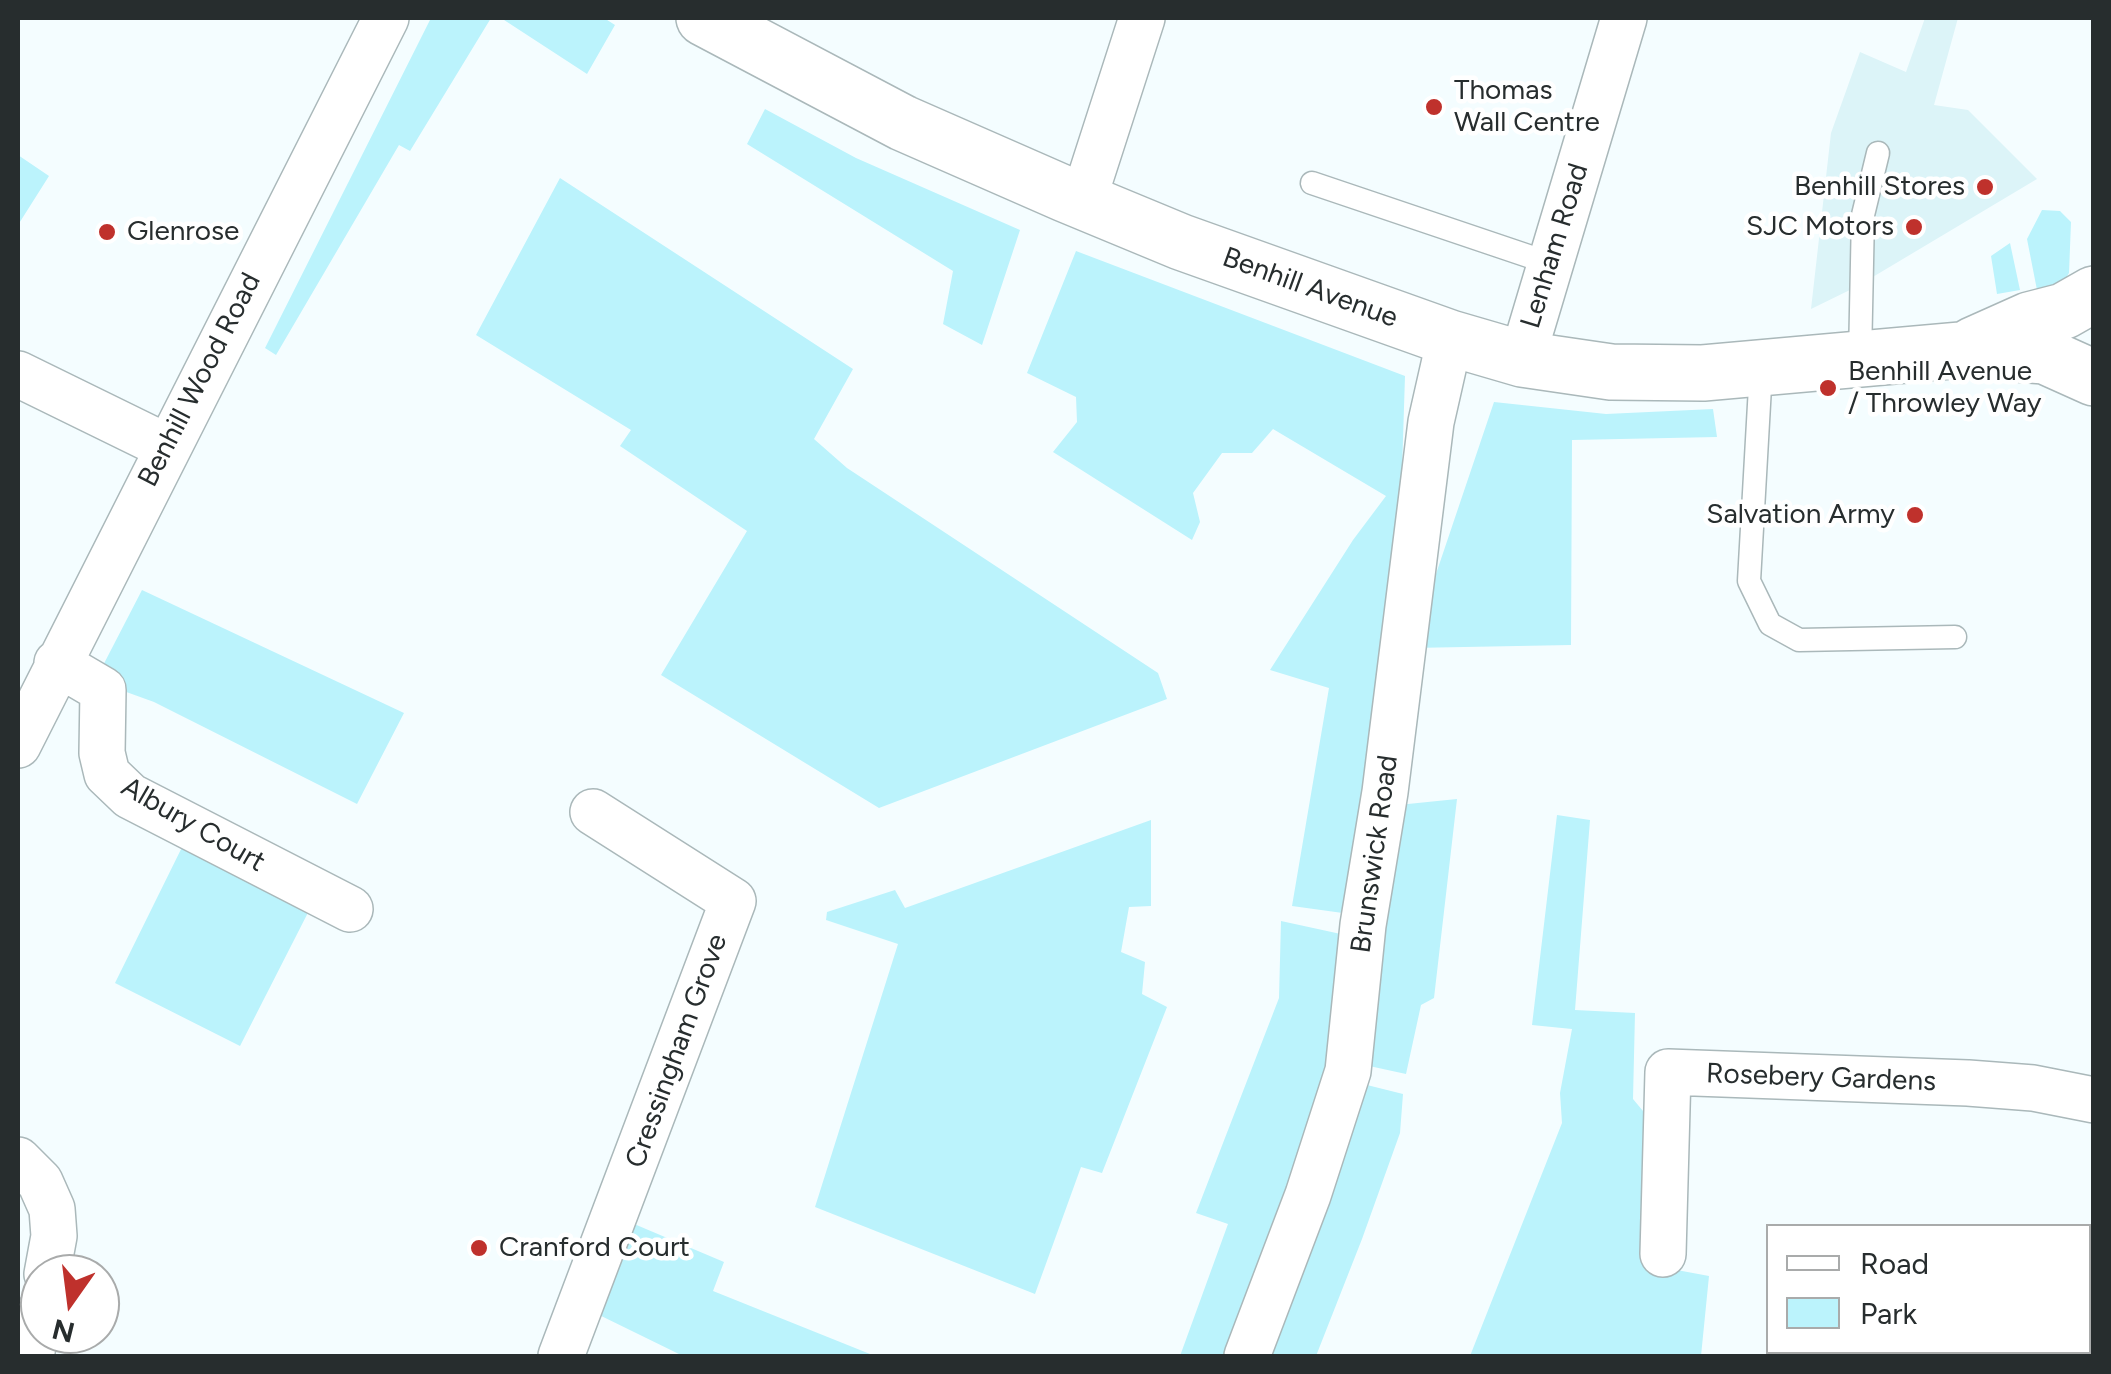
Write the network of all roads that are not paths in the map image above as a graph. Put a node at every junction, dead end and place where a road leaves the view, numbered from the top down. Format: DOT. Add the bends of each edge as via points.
graph roads {
  1 [pos="386,18"];
  2 [pos="704,18"];
  3 [pos="1142,18"];
  4 [pos="1624,18"];
  5 [pos="1878,153"];
  6 [pos="1312,183"];
  7 [pos="1083,201"];
  8 [pos="1549,263"];
  9 [pos="2094,294"];
  10 [pos="1450,338"];
  11 [pos="1961,350"];
  12 [pos="1860,358"];
  13 [pos="1522,359"];
  14 [pos="1760,370"];
  15 [pos="18,374"];
  16 [pos="2094,378"];
  17 [pos="167,447"];
  18 [pos="1956,637"];
  19 [pos="57,663"];
  20 [pos="18,745"];
  21 [pos="592,812"];
  22 [pos="350,910"];
  23 [pos="2094,1100"];
  24 [pos="18,1160"];
  25 [pos="51,1254"];
  26 [pos="1662,1254"];
  27 [pos="561,1356"];
  28 [pos="1247,1356"];
  1 -- 17 [label="street, Benhill Wood Road"];
  2 -- 7 [label="street, Benhill Avenue" via="903,123"];
  3 -- 7 [label="street"];
  4 -- 8 [label="street, Lenham Road"];
  5 -- 12 [label="lane" via="1864,216"];
  6 -- 8 [label="lane"];
  7 -- 10 [label="street, Benhill Avenue"];
  8 -- 13 [label="street, Lenham Road"];
  9 -- 11 [label="street, Benhill Avenue"];
  10 -- 13 [label="street, Benhill Avenue"];
  10 -- 28 [label="street, Brunswick Road" via="1429,435 1348,1071"];
  11 -- 12 [label="street, Benhill Avenue"];
  11 -- 16 [label="street, Benhill Avenue" via="2045,356"];
  12 -- 14 [label="street, Benhill Avenue"];
  13 -- 14 [label="street, Benhill Avenue" via="1611,372"];
  14 -- 18 [label="lane" via="1749,581 1770,624 1799,640"];
  15 -- 17 [label="street"];
  17 -- 19 [label="street, Benhill Wood Road"];
  19 -- 20 [label="street, Benhill Wood Road"];
  19 -- 22 [label="street, Albury Court" via="103,690 107,774 130,796"];
  21 -- 27 [label="street, Cressingham Grove" via="733,901"];
  23 -- 26 [label="street, Rosebery Gardens" via="1968,1083 1668,1072"];
  24 -- 25 [label="street" via="40,1182 52,1208"];
}
